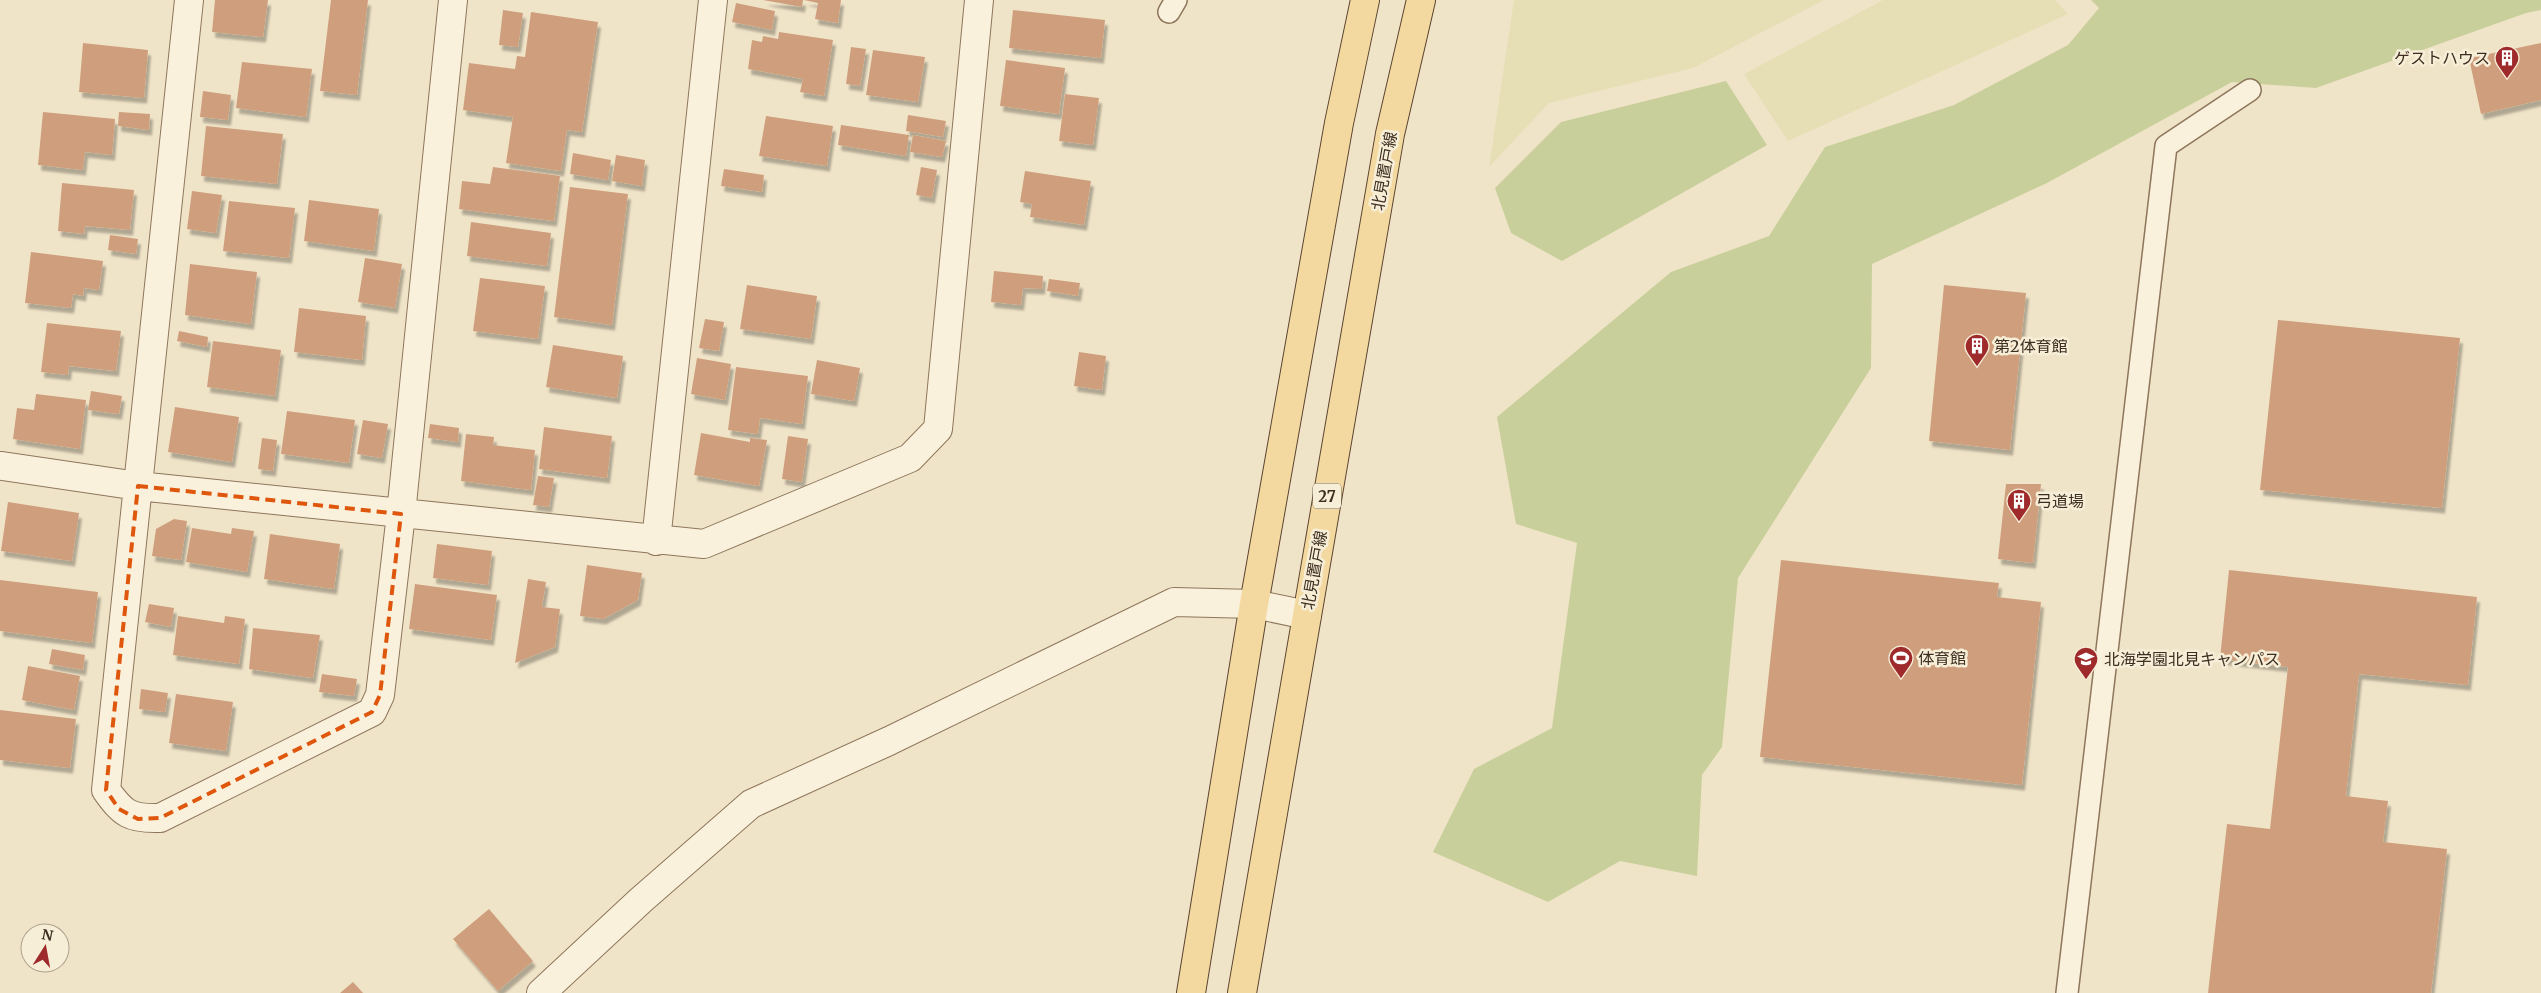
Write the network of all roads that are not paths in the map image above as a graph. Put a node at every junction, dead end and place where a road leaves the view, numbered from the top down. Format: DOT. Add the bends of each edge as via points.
graph roads {
  1 [pos="189,0"];
  2 [pos="453,0"];
  3 [pos="713,0"];
  4 [pos="979,0"];
  5 [pos="1366,0"];
  6 [pos="1421,0"];
  7 [pos="2250,90"];
  8 [pos="2,466"];
  9 [pos="138,486"];
  10 [pos="401,514"];
  11 [pos="656,541"];
  12 [pos="1254,604"];
  13 [pos="1307,614"];
  14 [pos="541,993"];
  15 [pos="1191,993"];
  16 [pos="1242,993"];
  17 [pos="2067,993"];
  1 -- 9 [label="street"];
  2 -- 10 [label="street"];
  3 -- 11 [label="street"];
  4 -- 11 [label="street" via="938,429 910,458 704,544"];
  5 -- 12 [label="main road" via="1339,123"];
  6 -- 13 [label="main road, 北見置戸線 / 27" via="1390,134"];
  7 -- 17 [label="lane" via="2166,146"];
  8 -- 9 [label="street"];
  9 -- 10 [label="street"];
  9 -- 10 [label="street" via="106,790 119,809 138,819 160,818 372,712 380,695"];
  10 -- 11 [label="street"];
  12 -- 13 [label="street"];
  12 -- 14 [label="street" via="1174,602 889,741 750,804"];
  12 -- 15 [label="main road"];
  13 -- 16 [label="main road, 北見置戸線 / 27"];
}
